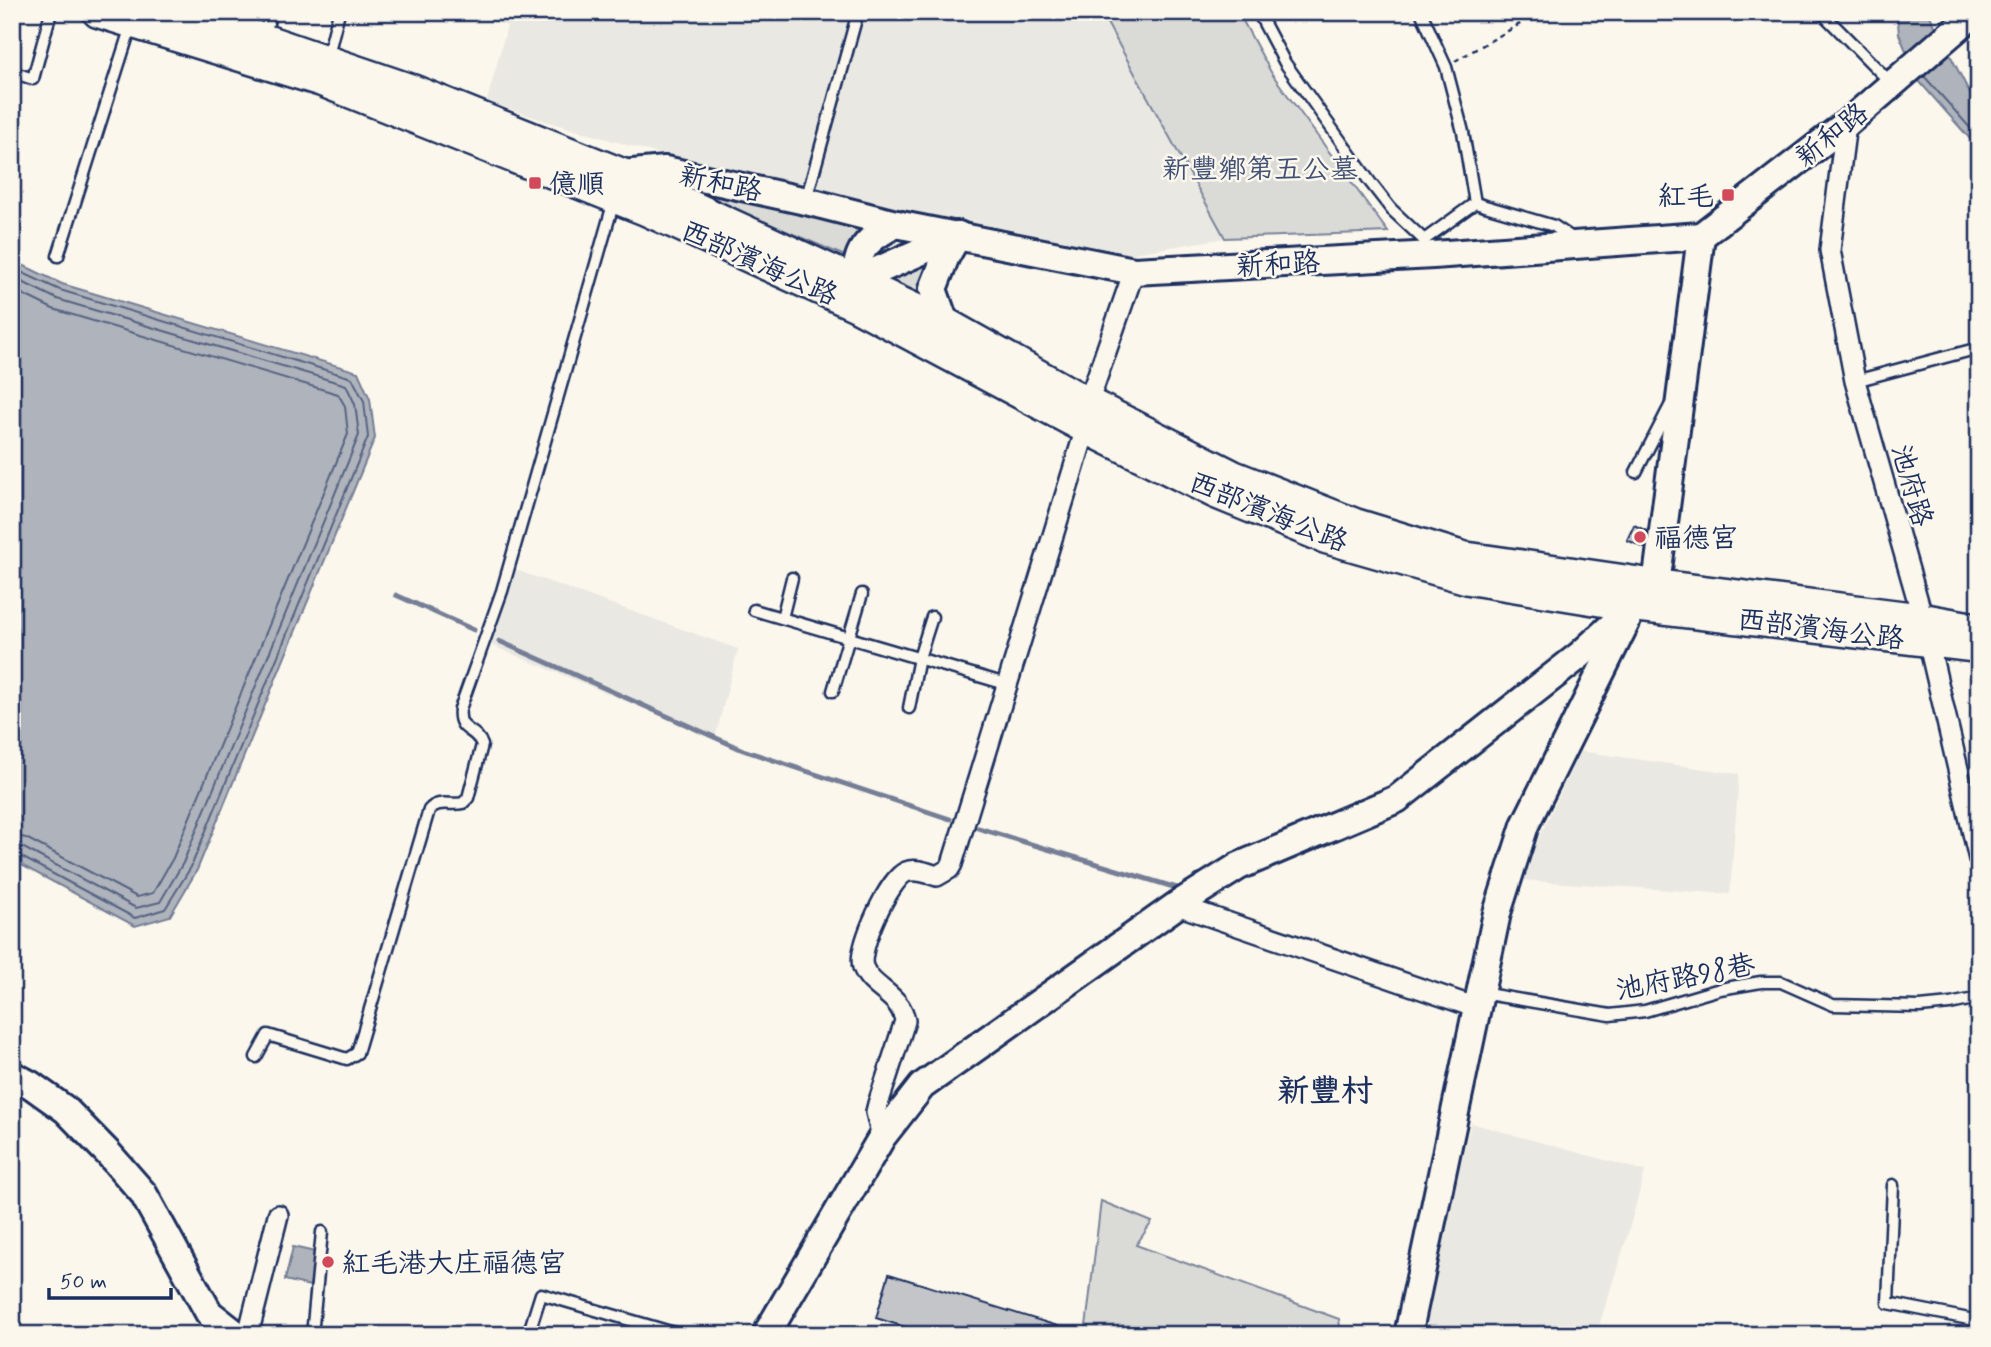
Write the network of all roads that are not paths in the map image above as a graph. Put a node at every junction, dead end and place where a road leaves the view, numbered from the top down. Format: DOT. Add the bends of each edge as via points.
graph roads {
  1 [pos="51,12"];
  2 [pos="98,12"];
  3 [pos="339,12"];
  4 [pos="858,12"];
  5 [pos="1258,12"];
  6 [pos="1421,12"];
  7 [pos="1821,12"];
  8 [pos="1976,12"];
  9 [pos="189,13"];
  10 [pos="134,18"];
  11 [pos="268,25"];
  12 [pos="324,71"];
  13 [pos="12,72"];
  14 [pos="1892,84"];
  15 [pos="1846,124"];
  16 [pos="619,185"];
  17 [pos="806,201"];
  18 [pos="1475,203"];
  19 [pos="896,224"];
  20 [pos="958,235"];
  21 [pos="1701,236"];
  22 [pos="1581,244"];
  23 [pos="1428,248"];
  24 [pos="58,256"];
  25 [pos="1133,271"];
  26 [pos="855,293"];
  27 [pos="945,323"];
  28 [pos="1979,348"];
  29 [pos="1855,381"];
  30 [pos="1682,384"];
  31 [pos="1087,416"];
  32 [pos="1636,472"];
  33 [pos="792,578"];
  34 [pos="1656,584"];
  35 [pos="862,594"];
  36 [pos="1634,606"];
  37 [pos="754,610"];
  38 [pos="932,617"];
  39 [pos="782,618"];
  40 [pos="1979,629"];
  41 [pos="1925,630"];
  42 [pos="848,638"];
  43 [pos="1979,647"];
  44 [pos="919,658"];
  45 [pos="1006,684"];
  46 [pos="833,691"];
  47 [pos="909,708"];
  48 [pos="1979,859"];
  49 [pos="1177,905"];
  50 [pos="1979,998"];
  51 [pos="1479,1001"];
  52 [pos="256,1056"];
  53 [pos="12,1075"];
  54 [pos="883,1137"];
  55 [pos="1893,1185"];
  56 [pos="278,1215"];
  57 [pos="322,1232"];
  58 [pos="1979,1321"];
  59 [pos="237,1335"];
  60 [pos="248,1335"];
  61 [pos="312,1335"];
  62 [pos="528,1335"];
  63 [pos="681,1335"];
  64 [pos="766,1335"];
  65 [pos="1408,1335"];
  1 -- 13 [label="lane" via="33,79"];
  2 -- 10 [label="main road, 新和路"];
  3 -- 12 [label="lane"];
  4 -- 17 [label="lane"];
  5 -- 23 [label="lane" via="1284,63 1391,209"];
  6 -- 18 [label="lane" via="1446,67"];
  7 -- 14 [label="lane"];
  8 -- 14 [label="street, 新和路"];
  9 -- 11 [label="main road, 新和路"];
  10 -- 12 [label="main road, 新和路"];
  10 -- 24 [label="lane"];
  11 -- 12 [label="main road, 新和路"];
  12 -- 16 [label="main road, 新和路" via="412,90"];
  14 -- 15 [label="street, 新和路"];
  15 -- 21 [label="street, 新和路"];
  15 -- 29 [label="street, 池府路" via="1830,250"];
  16 -- 17 [label="street, 新和路" via="665,170"];
  16 -- 26 [label="main road, 西部濱海公路"];
  16 -- 26 [label="main road, 西部濱海公路" via="815,286"];
  16 -- 52 [label="lane" via="502,590 460,709 459,721 482,745 468,798 429,810 357,1052 347,1059 268,1035"];
  17 -- 19 [label="street, 新和路"];
  18 -- 22 [label="lane" via="1554,226"];
  18 -- 23 [label="lane"];
  19 -- 20 [label="street, 新和路"];
  19 -- 26 [label="street" via="864,246 856,263"];
  20 -- 25 [label="street, 新和路"];
  20 -- 26 [label="street"];
  20 -- 27 [label="street" via="933,289"];
  21 -- 22 [label="street, 新和路"];
  21 -- 30 [label="street"];
  22 -- 23 [label="street, 新和路"];
  23 -- 25 [label="street, 新和路"];
  25 -- 31 [label="street"];
  26 -- 27 [label="main road, 西部濱海公路"];
  26 -- 31 [label="main road, 西部濱海公路"];
  27 -- 31 [label="main road, 西部濱海公路"];
  28 -- 29 [label="lane"];
  29 -- 41 [label="street, 池府路"];
  30 -- 32 [label="lane"];
  30 -- 34 [label="street"];
  31 -- 34 [label="main road, 西部濱海公路" via="1354,524 1463,557"];
  31 -- 36 [label="main road, 西部濱海公路" via="1216,493 1326,538 1469,579"];
  31 -- 45 [label="street"];
  33 -- 39 [label="lane"];
  34 -- 36 [label="street"];
  34 -- 41 [label="main road, 西部濱海公路"];
  35 -- 42 [label="lane"];
  36 -- 41 [label="main road, 西部濱海公路"];
  36 -- 49 [label="street" via="1580,655 1397,799 1239,866"];
  36 -- 51 [label="street" via="1525,825 1497,913"];
  37 -- 39 [label="lane"];
  38 -- 44 [label="lane"];
  39 -- 42 [label="lane"];
  40 -- 41 [label="main road, 西部濱海公路"];
  41 -- 43 [label="main road, 西部濱海公路"];
  41 -- 48 [label="street, 池府路"];
  42 -- 44 [label="lane"];
  42 -- 46 [label="lane"];
  44 -- 45 [label="lane"];
  44 -- 47 [label="lane"];
  45 -- 54 [label="street" via="949,869 937,876 918,870 905,872 897,879 864,944 864,970 903,1008 905,1021 876,1112"];
  49 -- 51 [label="street"];
  49 -- 54 [label="street" via="922,1086"];
  50 -- 51 [label="lane, 池府路98巷" via="1920,1007 1833,1005 1781,982 1761,982 1645,1011 1610,1015"];
  51 -- 65 [label="street"];
  53 -- 59 [label="street" via="66,1110 107,1152 142,1193 209,1313"];
  54 -- 64 [label="street"];
  55 -- 58 [label="lane" via="1888,1303"];
  56 -- 60 [label="street"];
  57 -- 61 [label="lane"];
  62 -- 63 [label="lane" via="541,1294"];
}
